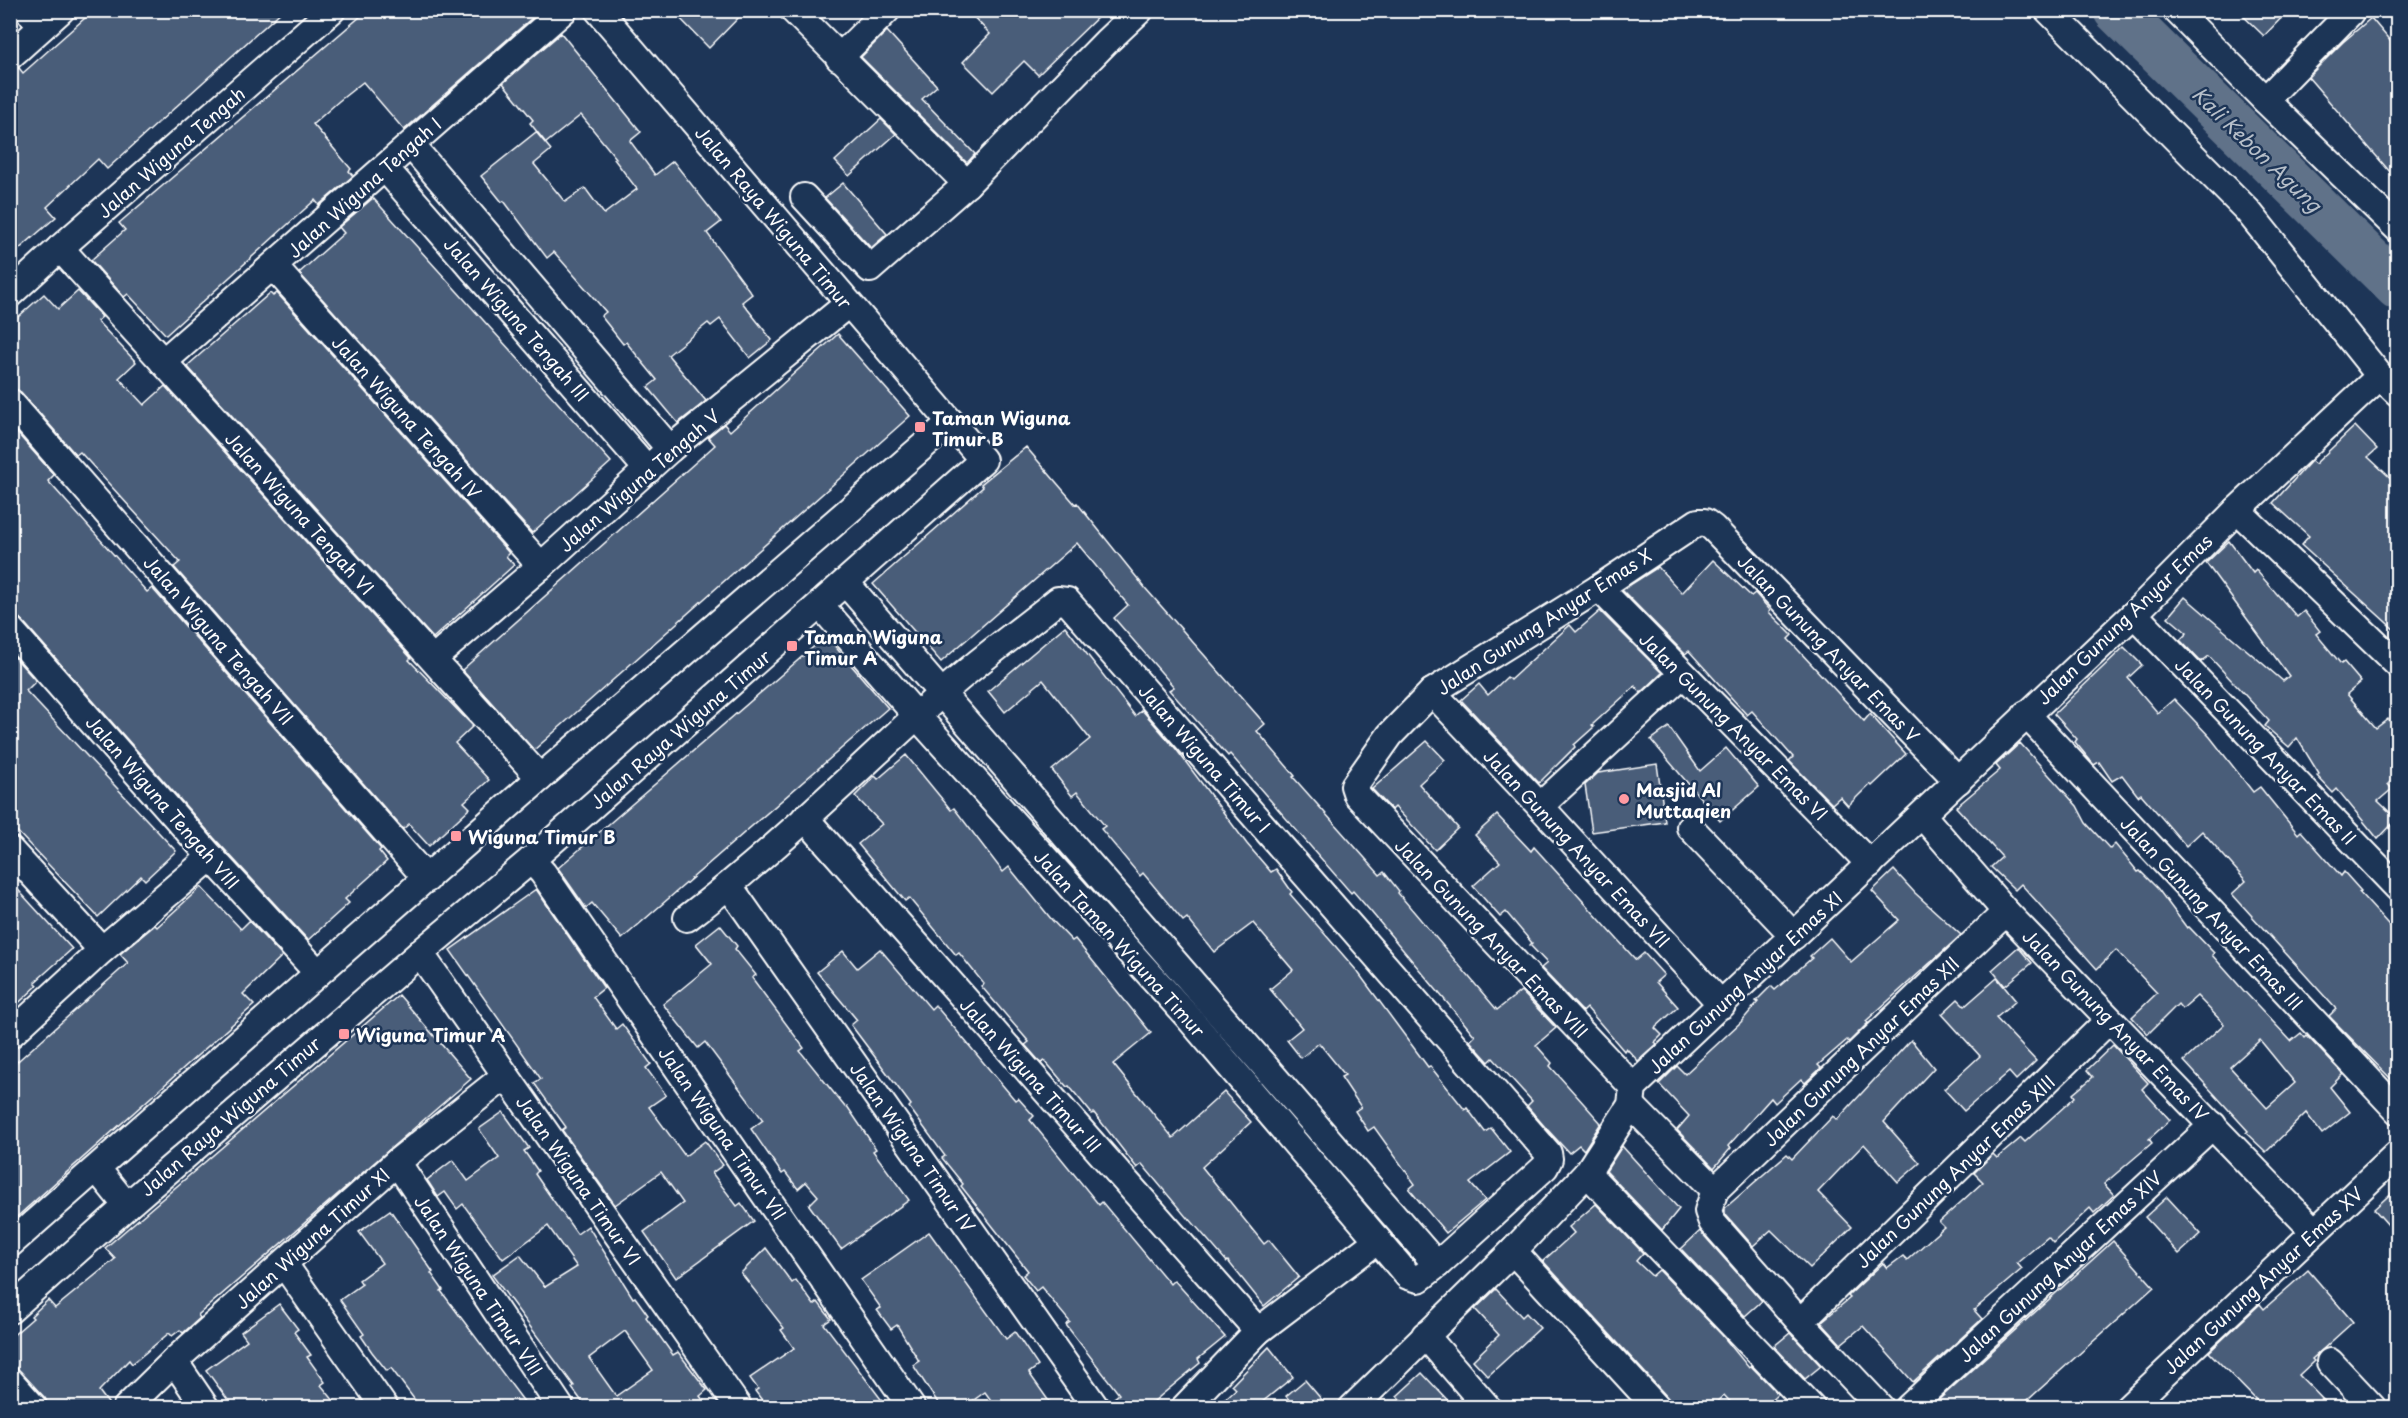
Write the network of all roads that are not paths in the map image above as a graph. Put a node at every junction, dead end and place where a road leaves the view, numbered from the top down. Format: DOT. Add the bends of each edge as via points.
graph roads {
  1 [pos="61,10"];
  2 [pos="332,10"];
  3 [pos="564,10"];
  4 [pos="598,10"];
  5 [pos="793,10"];
  6 [pos="887,10"];
  7 [pos="1140,10"];
  8 [pos="2048,10"];
  9 [pos="2176,10"];
  10 [pos="2350,13"];
  11 [pos="35,19"];
  12 [pos="10,56"];
  13 [pos="839,58"];
  14 [pos="2265,100"];
  15 [pos="411,145"];
  16 [pos="385,168"];
  17 [pos="967,184"];
  18 [pos="804,197"];
  19 [pos="2397,229"];
  20 [pos="60,248"];
  21 [pos="274,267"];
  22 [pos="10,294"];
  23 [pos="848,304"];
  24 [pos="163,362"];
  25 [pos="2389,384"];
  26 [pos="10,402"];
  27 [pos="951,422"];
  28 [pos="669,449"];
  29 [pos="648,470"];
  30 [pos="2237,510"];
  31 [pos="1698,522"];
  32 [pos="541,566"];
  33 [pos="846,583"];
  34 [pos="1599,588"];
  35 [pos="820,605"];
  36 [pos="2134,614"];
  37 [pos="10,629"];
  38 [pos="433,658"];
  39 [pos="2397,665"];
  40 [pos="1683,674"];
  41 [pos="1432,692"];
  42 [pos="942,693"];
  43 [pos="2026,714"];
  44 [pos="917,716"];
  45 [pos="540,778"];
  46 [pos="1958,781"];
  47 [pos="1354,786"];
  48 [pos="1540,806"];
  49 [pos="1922,815"];
  50 [pos="805,819"];
  51 [pos="1690,827"];
  52 [pos="10,850"];
  53 [pos="211,857"];
  54 [pos="531,860"];
  55 [pos="1870,864"];
  56 [pos="427,879"];
  57 [pos="729,886"];
  58 [pos="2397,888"];
  59 [pos="2006,912"];
  60 [pos="687,918"];
  61 [pos="1794,936"];
  62 [pos="102,950"];
  63 [pos="420,953"];
  64 [pos="318,973"];
  65 [pos="1209,1002"];
  66 [pos="1722,1005"];
  67 [pos="1189,1018"];
  68 [pos="2109,1020"];
  69 [pos="10,1035"];
  70 [pos="505,1076"];
  71 [pos="1632,1096"];
  72 [pos="2397,1111"];
  73 [pos="2213,1125"];
  74 [pos="2397,1153"];
  75 [pos="397,1162"];
  76 [pos="97,1169"];
  77 [pos="1587,1173"];
  78 [pos="1715,1190"];
  79 [pos="127,1206"];
  80 [pos="2314,1231"];
  81 [pos="1377,1240"];
  82 [pos="10,1244"];
  83 [pos="1513,1251"];
  84 [pos="284,1264"];
  85 [pos="1428,1272"];
  86 [pos="10,1310"];
  87 [pos="1800,1322"];
  88 [pos="1258,1331"];
  89 [pos="1425,1335"];
  90 [pos="174,1361"];
  91 [pos="2330,1362"];
  92 [pos="10,1381"];
  93 [pos="34,1407"];
  94 [pos="126,1407"];
  95 [pos="206,1407"];
  96 [pos="385,1407"];
  97 [pos="561,1407"];
  98 [pos="739,1407"];
  99 [pos="912,1407"];
  100 [pos="1096,1407"];
  101 [pos="1184,1407"];
  102 [pos="1352,1407"];
  103 [pos="1488,1407"];
  104 [pos="1657,1407"];
  105 [pos="1812,1407"];
  106 [pos="1881,1407"];
  107 [pos="1908,1407"];
  108 [pos="2128,1407"];
  109 [pos="2373,1407"];
  1 -- 11 [label="street"];
  2 -- 20 [label="street, Jalan Wiguna Tengah"];
  3 -- 15 [label="street, Jalan Wiguna Tengah I"];
  4 -- 23 [label="street, Jalan Raya Wiguna Timur"];
  5 -- 13 [label="street"];
  6 -- 13 [label="street"];
  7 -- 17 [label="street"];
  8 -- 25 [label="street" via="2247,210"];
  9 -- 14 [label="street"];
  10 -- 14 [label="street"];
  11 -- 12 [label="street"];
  13 -- 17 [label="street"];
  14 -- 19 [label="street"];
  15 -- 16 [label="street, Jalan Wiguna Tengah I"];
  15 -- 28 [label="street, Jalan Wiguna Tengah III"];
  16 -- 21 [label="street, Jalan Wiguna Tengah I"];
  16 -- 29 [label="street, Jalan Wiguna Tengah III"];
  17 -- 18 [label="street" via="870,269"];
  20 -- 22 [label="street, Jalan Wiguna Tengah"];
  20 -- 24 [label="street, Jalan Wiguna Tengah VI"];
  21 -- 24 [label="street, Jalan Wiguna Tengah I"];
  21 -- 32 [label="street, Jalan Wiguna Tengah IV"];
  23 -- 27 [label="street, Jalan Raya Wiguna Timur"];
  23 -- 28 [label="street, Jalan Wiguna Tengah V"];
  24 -- 38 [label="street, Jalan Wiguna Tengah VI"];
  25 -- 30 [label="street, Jalan Gunung Anyar Emas"];
  26 -- 56 [label="street, Jalan Wiguna Tengah VII"];
  27 -- 33 [label="street, Jalan Raya Wiguna Timur" via="983,460"];
  27 -- 45 [label="street"];
  28 -- 29 [label="street, Jalan Wiguna Tengah V"];
  29 -- 32 [label="street, Jalan Wiguna Tengah V"];
  30 -- 36 [label="street, Jalan Gunung Anyar Emas"];
  30 -- 39 [label="street"];
  31 -- 34 [label="street, Jalan Gunung Anyar Emas X"];
  31 -- 46 [label="street, Jalan Gunung Anyar Emas V" via="1713,528"];
  32 -- 38 [label="street, Jalan Wiguna Tengah V"];
  33 -- 35 [label="street, Jalan Raya Wiguna Timur"];
  33 -- 42 [label="street, Jalan Taman Wiguna Timur"];
  34 -- 40 [label="street, Jalan Gunung Anyar Emas VI"];
  34 -- 41 [label="street, Jalan Gunung Anyar Emas X"];
  35 -- 44 [label="street, Jalan Taman Wiguna Timur"];
  35 -- 54 [label="street, Jalan Raya Wiguna Timur"];
  36 -- 43 [label="street, Jalan Gunung Anyar Emas"];
  36 -- 58 [label="street, Jalan Gunung Anyar Emas II"];
  37 -- 53 [label="street, Jalan Wiguna Tengah VIII"];
  38 -- 45 [label="street, Jalan Wiguna Tengah VI"];
  40 -- 48 [label="street"];
  40 -- 55 [label="street, Jalan Gunung Anyar Emas VI"];
  41 -- 47 [label="street, Jalan Gunung Anyar Emas X" via="1390,735"];
  41 -- 48 [label="street, Jalan Gunung Anyar Emas VII"];
  42 -- 44 [label="street, Jalan Wiguna Timur I"];
  42 -- 65 [label="street, Jalan Taman Wiguna Timur"];
  42 -- 85 [label="street, Jalan Wiguna Timur I" via="1058,600 1067,601 1548,1153 1550,1159 1545,1167"];
  43 -- 46 [label="street, Jalan Gunung Anyar Emas"];
  43 -- 72 [label="street, Jalan Gunung Anyar Emas III"];
  44 -- 50 [label="street, Jalan Wiguna Timur I"];
  44 -- 67 [label="street, Jalan Taman Wiguna Timur"];
  45 -- 56 [label="street"];
  46 -- 49 [label="street, Jalan Gunung Anyar Emas"];
  47 -- 71 [label="street, Jalan Gunung Anyar Emas VIII" via="1366,806"];
  48 -- 66 [label="street, Jalan Gunung Anyar Emas VII"];
  49 -- 55 [label="street, Jalan Gunung Anyar Emas"];
  49 -- 59 [label="street, Jalan Gunung Anyar Emas IV"];
  50 -- 57 [label="street, Jalan Wiguna Timur I"];
  50 -- 88 [label="street, Jalan Wiguna Timur III"];
  51 -- 61 [label="street"];
  52 -- 62 [label="street"];
  53 -- 62 [label="street"];
  53 -- 64 [label="street, Jalan Wiguna Tengah VIII"];
  54 -- 63 [label="street, Jalan Raya Wiguna Timur"];
  54 -- 99 [label="street, Jalan Wiguna Timur VII" via="550,882"];
  55 -- 61 [label="street, Jalan Gunung Anyar Emas XI"];
  56 -- 64 [label="street"];
  57 -- 60 [label="street, Jalan Wiguna Timur I"];
  57 -- 100 [label="street, Jalan Wiguna Timur IV"];
  59 -- 68 [label="street, Jalan Gunung Anyar Emas IV"];
  59 -- 78 [label="street, Jalan Gunung Anyar Emas XII"];
  61 -- 66 [label="street, Jalan Gunung Anyar Emas XI"];
  62 -- 69 [label="street"];
  63 -- 70 [label="street, Jalan Wiguna Timur VI"];
  63 -- 79 [label="street, Jalan Raya Wiguna Timur"];
  64 -- 76 [label="street"];
  65 -- 67 [label="street"];
  65 -- 85 [label="street, Jalan Taman Wiguna Timur"];
  66 -- 71 [label="street, Jalan Gunung Anyar Emas XI"];
  67 -- 81 [label="street, Jalan Taman Wiguna Timur"];
  68 -- 73 [label="street, Jalan Gunung Anyar Emas IV"];
  68 -- 87 [label="street, Jalan Gunung Anyar Emas XIII"];
  70 -- 75 [label="street, Jalan Wiguna Timur XI"];
  70 -- 98 [label="street, Jalan Wiguna Timur VI"];
  71 -- 77 [label="street, Jalan Gunung Anyar Emas XI"];
  71 -- 78 [label="street, Jalan Gunung Anyar Emas VIII"];
  73 -- 80 [label="street, Jalan Gunung Anyar Emas IV"];
  73 -- 107 [label="street, Jalan Gunung Anyar Emas XIV"];
  74 -- 80 [label="street, Jalan Gunung Anyar Emas XV"];
  75 -- 84 [label="street, Jalan Wiguna Timur XI"];
  75 -- 97 [label="street, Jalan Wiguna Timur VIII"];
  76 -- 79 [label="street"];
  76 -- 82 [label="street"];
  77 -- 83 [label="street, Jalan Gunung Anyar Emas XI"];
  77 -- 105 [label="street"];
  78 -- 87 [label="street" via="1708,1211 1712,1222"];
  79 -- 86 [label="street, Jalan Raya Wiguna Timur"];
  80 -- 108 [label="street, Jalan Gunung Anyar Emas XV"];
  81 -- 85 [label="street, Jalan Taman Wiguna Timur" via="1408,1276"];
  81 -- 88 [label="street"];
  83 -- 89 [label="street, Jalan Gunung Anyar Emas XI"];
  83 -- 104 [label="street"];
  84 -- 90 [label="street, Jalan Wiguna Timur XI"];
  84 -- 96 [label="street"];
  87 -- 106 [label="street"];
  88 -- 101 [label="street"];
  89 -- 102 [label="street, Jalan Gunung Anyar Emas XI"];
  89 -- 103 [label="street"];
  90 -- 94 [label="street, Jalan Wiguna Timur XI"];
  90 -- 95 [label="street"];
  91 -- 109 [label="street"];
  92 -- 93 [label="street"];
}
